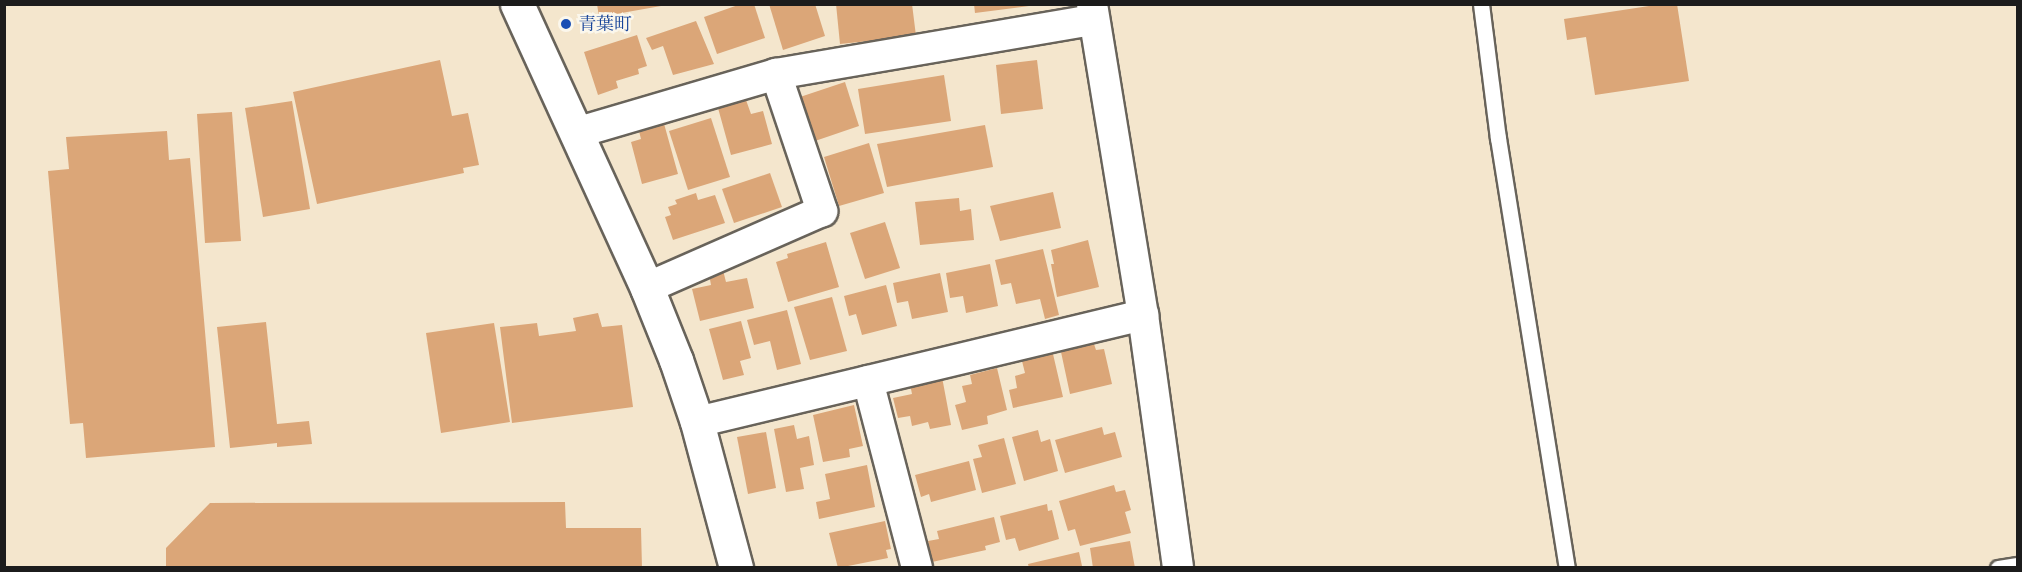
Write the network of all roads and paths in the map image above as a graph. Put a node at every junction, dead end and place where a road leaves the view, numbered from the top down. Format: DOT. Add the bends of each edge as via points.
graph roads {
  1 [pos="517,4"];
  2 [pos="1480,4"];
  3 [pos="1093,12"];
  4 [pos="776,74"];
  5 [pos="576,133"];
  6 [pos="647,288"];
  7 [pos="1143,315"];
  8 [pos="868,381"];
  9 [pos="697,422"];
  10 [pos="2018,565"];
  11 [pos="736,567"];
  12 [pos="917,567"];
  13 [pos="1178,567"];
  14 [pos="1567,567"];
  15 [pos="1998,567"];
  1 -- 5 [label="street"];
  2 -- 14 [label="lane"];
  3 -- 4 [label="street"];
  3 -- 7 [label="street"];
  4 -- 5 [label="street"];
  4 -- 6 [label="street" via="822,211"];
  5 -- 6 [label="street"];
  6 -- 9 [label="street"];
  7 -- 8 [label="street"];
  7 -- 13 [label="street"];
  8 -- 9 [label="street"];
  8 -- 12 [label="street"];
  9 -- 11 [label="street"];
  10 -- 15 [label="lane"];
}
